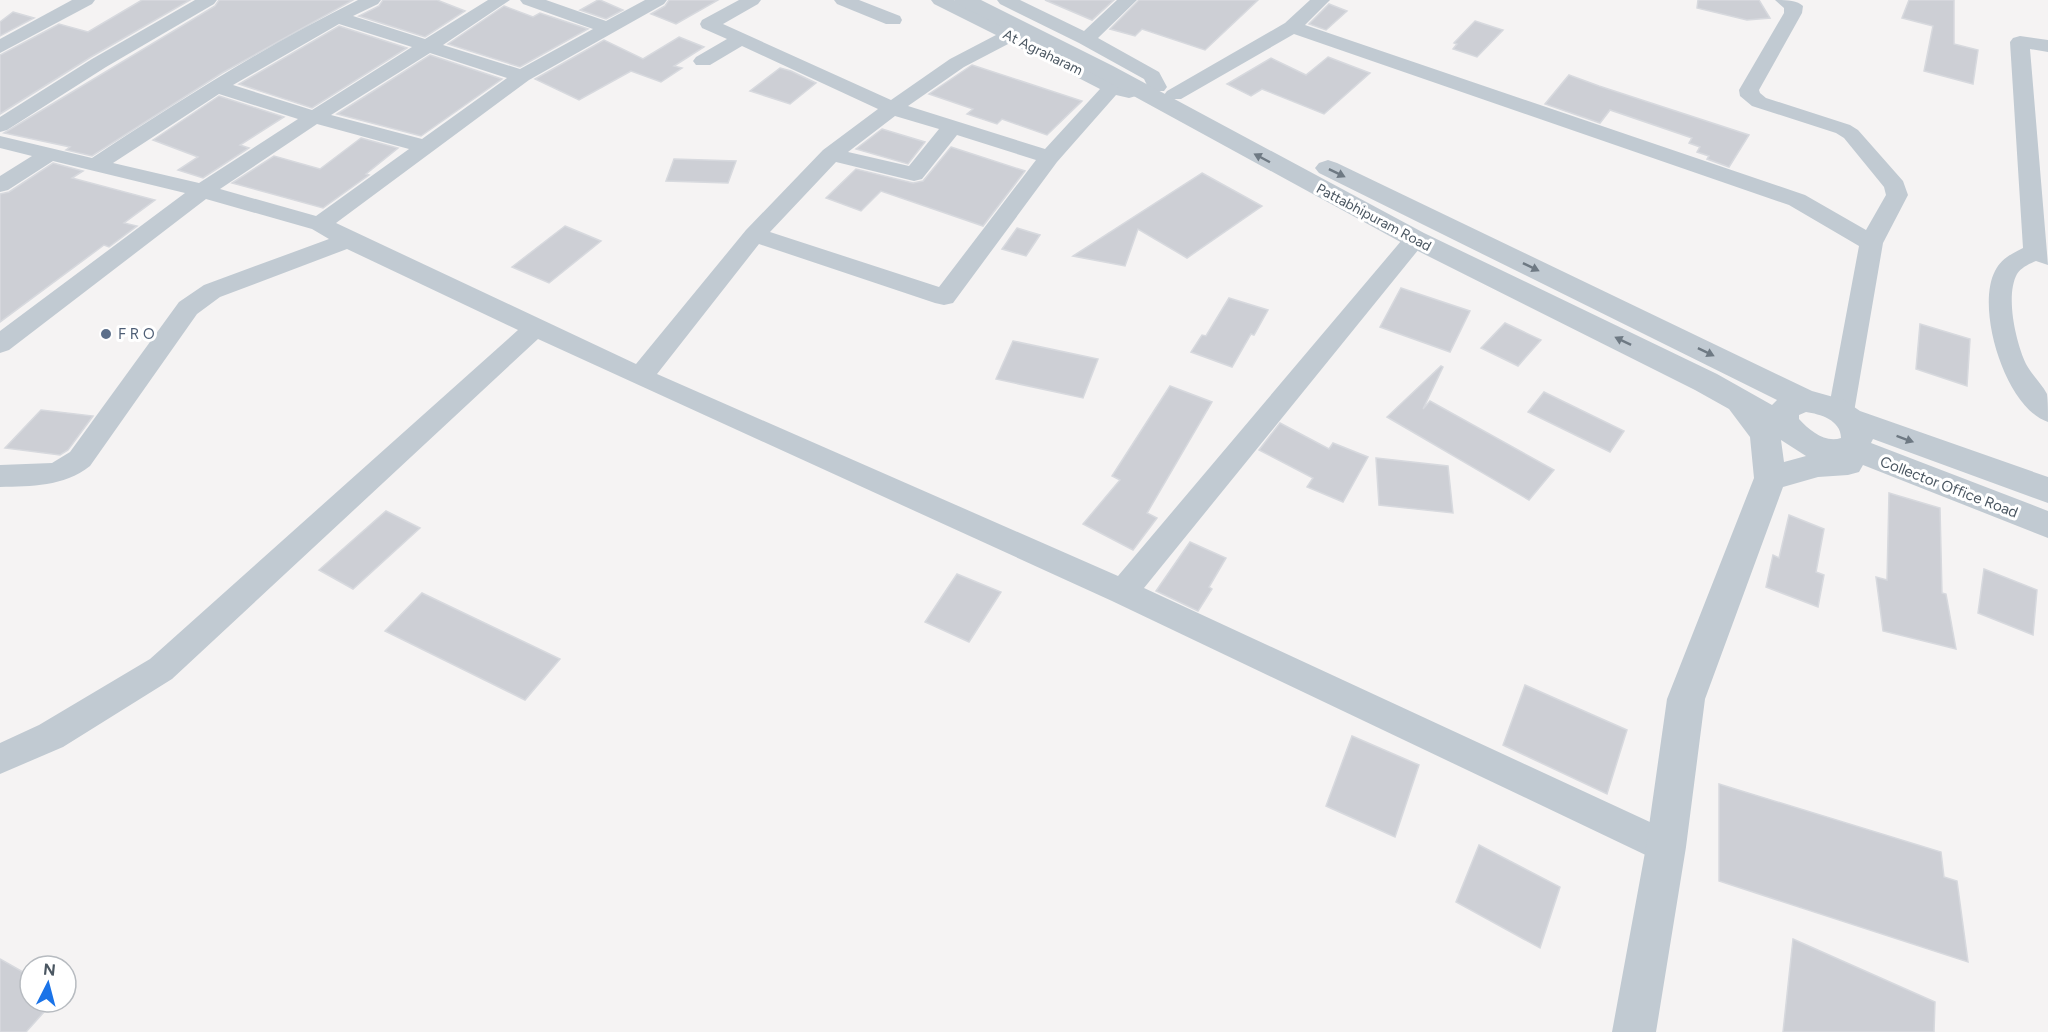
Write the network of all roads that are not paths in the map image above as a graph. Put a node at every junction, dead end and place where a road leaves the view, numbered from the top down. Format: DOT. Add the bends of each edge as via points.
graph roads {
  1 [pos="86,0"];
  2 [pos="208,0"];
  3 [pos="372,0"];
  4 [pos="501,0"];
  5 [pos="529,0"];
  6 [pos="658,0"];
  7 [pos="753,0"];
  8 [pos="843,0"];
  9 [pos="940,0"];
  10 [pos="1128,0"];
  11 [pos="1321,0"];
  12 [pos="1784,0"];
  13 [pos="971,1"];
  14 [pos="1014,1"];
  15 [pos="336,17"];
  16 [pos="893,20"];
  17 [pos="1293,27"];
  18 [pos="608,28"];
  19 [pos="0,33"];
  20 [pos="26,33"];
  21 [pos="1009,36"];
  22 [pos="741,39"];
  23 [pos="1086,39"];
  24 [pos="428,46"];
  25 [pos="2048,46"];
  26 [pos="0,47"];
  27 [pos="703,61"];
  28 [pos="522,76"];
  29 [pos="216,86"];
  30 [pos="1112,87"];
  31 [pos="1160,92"];
  32 [pos="892,108"];
  33 [pos="314,117"];
  34 [pos="0,126"];
  35 [pos="952,127"];
  36 [pos="0,142"];
  37 [pos="424,146"];
  38 [pos="50,154"];
  39 [pos="831,155"];
  40 [pos="1049,157"];
  41 [pos="96,165"];
  42 [pos="0,185"];
  43 [pos="202,191"];
  44 [pos="320,224"];
  45 [pos="754,236"];
  46 [pos="1415,239"];
  47 [pos="348,240"];
  48 [pos="1871,243"];
  49 [pos="1493,249"];
  50 [pos="2042,254"];
  51 [pos="1469,266"];
  52 [pos="535,328"];
  53 [pos="0,344"];
  54 [pos="640,377"];
  55 [pos="1737,399"];
  56 [pos="1806,401"];
  57 [pos="2048,412"];
  58 [pos="1786,427"];
  59 [pos="1847,427"];
  60 [pos="1884,461"];
  61 [pos="0,476"];
  62 [pos="1770,478"];
  63 [pos="2048,490"];
  64 [pos="2048,525"];
  65 [pos="1123,592"];
  66 [pos="0,759"];
  67 [pos="1666,848"];
  68 [pos="1634,1032"];
  1 -- 20 [label="street"];
  2 -- 34 [label="street"];
  3 -- 15 [label="street"];
  4 -- 24 [label="street"];
  5 -- 18 [label="street"];
  6 -- 18 [label="street"];
  7 -- 22 [label="street" via="709,24"];
  8 -- 16 [label="street"];
  9 -- 21 [label="street, At Agraharam"];
  10 -- 23 [label="street"];
  11 -- 17 [label="street"];
  12 -- 48 [label="street" via="1794,6 1793,13 1749,90 1750,96 1844,129 1895,186 1897,195"];
  13 -- 31 [label="street, Pattabhipuram Road"];
  14 -- 23 [label="street"];
  15 -- 24 [label="street"];
  15 -- 29 [label="street"];
  17 -- 31 [label="street"];
  17 -- 48 [label="street" via="1797,200"];
  18 -- 28 [label="street"];
  19 -- 20 [label="street"];
  20 -- 26 [label="street"];
  21 -- 30 [label="street, At Agraharam"];
  21 -- 32 [label="street" via="957,63"];
  22 -- 27 [label="street"];
  22 -- 32 [label="street"];
  23 -- 31 [label="street" via="1152,76"];
  24 -- 28 [label="street"];
  24 -- 33 [label="street"];
  25 -- 50 [label="street" via="2020,42"];
  28 -- 37 [label="street"];
  29 -- 33 [label="street"];
  29 -- 41 [label="street"];
  30 -- 31 [label="street, At Agraharam"];
  30 -- 40 [label="street"];
  46 -- 31 [label="street, Pattabhipuram Road, one-way"];
  31 -- 49 [label="street, Pattabhipuram Road, one-way"];
  32 -- 35 [label="street"];
  32 -- 39 [label="street"];
  33 -- 37 [label="street"];
  33 -- 43 [label="street"];
  35 -- 39 [label="street" via="914,174"];
  35 -- 40 [label="street"];
  36 -- 38 [label="street"];
  37 -- 44 [label="street"];
  38 -- 41 [label="street"];
  38 -- 42 [label="street"];
  39 -- 45 [label="street"];
  40 -- 45 [label="street" via="944,297"];
  41 -- 43 [label="street"];
  43 -- 44 [label="street"];
  43 -- 53 [label="street"];
  44 -- 47 [label="street"];
  45 -- 54 [label="street"];
  46 -- 51 [label="street, Pattabhipuram Road"];
  46 -- 65 [label="street"];
  47 -- 52 [label="street"];
  47 -- 61 [label="street" via="198,299 71,468 59,474"];
  48 -- 59 [label="street"];
  49 -- 51 [label="street"];
  49 -- 56 [label="street, Pattabhipuram Road, one-way"];
  50 -- 57 [label="street" via="2016,261 2007,270 2000,315 2003,341 2011,361 2034,398"];
  55 -- 51 [label="street, Pattabhipuram Road, one-way"];
  52 -- 54 [label="street"];
  52 -- 66 [label="street" via="161,669 51,736"];
  54 -- 65 [label="street"];
  55 -- 58 [label="street, Pattabhipuram Road"];
  55 -- 62 [label="street" via="1765,435"];
  56 -- 58 [label="street" via="1789,405 1784,411"];
  56 -- 59 [label="street, Pattabhipuram Road" via="1824,404"];
  58 -- 59 [label="street, Pattabhipuram Road" via="1804,443 1841,452"];
  59 -- 60 [label="street, Collector Office Road"];
  59 -- 63 [label="street, Collector Office Road, one-way"];
  60 -- 62 [label="street" via="1818,465"];
  60 -- 64 [label="street, Collector Office Road"];
  62 -- 67 [label="street" via="1686,699"];
  65 -- 67 [label="street"];
  67 -- 68 [label="street"];
}
